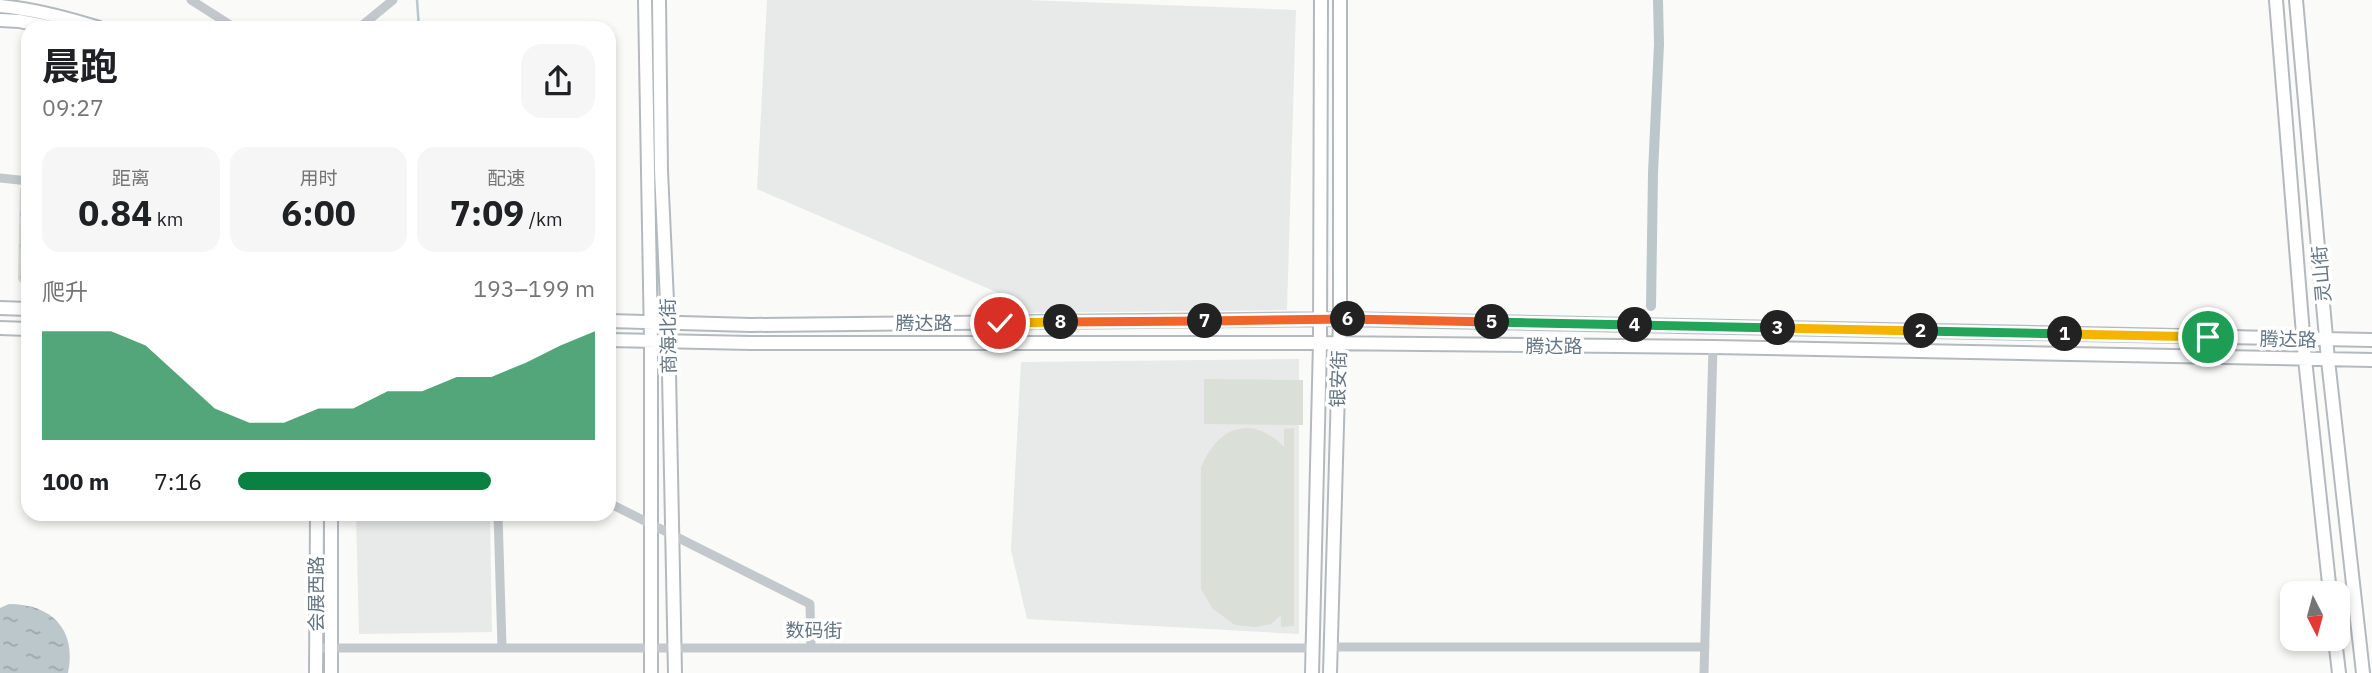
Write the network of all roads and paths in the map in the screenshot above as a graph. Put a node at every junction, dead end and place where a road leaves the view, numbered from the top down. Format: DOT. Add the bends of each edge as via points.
graph roads {
  1 [pos="191,0"];
  2 [pos="393,0"];
  3 [pos="645,0"];
  4 [pos="659,0"];
  5 [pos="1321,0"];
  6 [pos="1340,0"];
  7 [pos="2276,0"];
  8 [pos="2297,0"];
  9 [pos="0,6"];
  10 [pos="0,20"];
  11 [pos="21,21"];
  12 [pos="74,21"];
  13 [pos="224,21"];
  14 [pos="368,21"];
  15 [pos="0,178"];
  16 [pos="21,180"];
  17 [pos="0,308"];
  18 [pos="21,309"];
  19 [pos="1340,319"];
  20 [pos="1320,320"];
  21 [pos="616,321"];
  22 [pos="650,322"];
  23 [pos="668,323"];
  24 [pos="0,328"];
  25 [pos="21,329"];
  26 [pos="2326,339"];
  27 [pos="616,340"];
  28 [pos="2305,340"];
  29 [pos="2372,340"];
  30 [pos="651,341"];
  31 [pos="668,341"];
  32 [pos="1320,343"];
  33 [pos="1339,344"];
  34 [pos="1713,347"];
  35 [pos="2305,359"];
  36 [pos="2328,360"];
  37 [pos="2372,360"];
  38 [pos="616,507"];
  39 [pos="317,521"];
  40 [pos="331,521"];
  41 [pos="498,521"];
  42 [pos="652,525"];
  43 [pos="672,535"];
  44 [pos="2329,581"];
  45 [pos="331,647"];
  46 [pos="650,647"];
  47 [pos="675,647"];
  48 [pos="811,647"];
  49 [pos="1331,647"];
  50 [pos="1705,647"];
  51 [pos="316,648"];
  52 [pos="502,648"];
  53 [pos="1312,648"];
  54 [pos="2336,651"];
  55 [pos="316,673"];
  56 [pos="331,673"];
  57 [pos="651,673"];
  58 [pos="675,673"];
  59 [pos="1312,673"];
  60 [pos="1330,673"];
  61 [pos="1704,673"];
  62 [pos="2339,673"];
  63 [pos="2363,673"];
  1 -- 13 [label="street"];
  2 -- 14 [label="street"];
  3 -- 22 [label="main road, 商海北街"];
  4 -- 23 [label="main road, 商海北街"];
  5 -- 20 [label="main road, 银安街"];
  6 -- 19 [label="main road, 银安街"];
  7 -- 28 [label="main road, 灵山街"];
  8 -- 26 [label="main road, 灵山街"];
  9 -- 12 [label="main road"];
  10 -- 11 [label="main road"];
  15 -- 16 [label="street"];
  17 -- 18 [label="main road"];
  19 -- 20 [label="main road, 腾达路"];
  19 -- 28 [label="main road, 腾达路"];
  19 -- 33 [label="main road, 银安街"];
  20 -- 23 [label="main road, 腾达路"];
  20 -- 32 [label="main road, 银安街"];
  21 -- 22 [label="main road, 腾达路"];
  22 -- 23 [label="main road, 腾达路"];
  22 -- 30 [label="main road, 商海北街"];
  23 -- 31 [label="main road, 商海北街"];
  24 -- 25 [label="main road"];
  26 -- 28 [label="main road, 腾达路"];
  26 -- 29 [label="main road, 腾达路"];
  26 -- 36 [label="main road, 灵山街"];
  27 -- 30 [label="main road, 腾达路"];
  28 -- 35 [label="main road, 灵山街"];
  30 -- 31 [label="main road, 腾达路"];
  30 -- 42 [label="main road, 商海北街"];
  31 -- 32 [label="main road, 腾达路"];
  31 -- 43 [label="main road, 商海北街"];
  32 -- 33 [label="main road, 腾达路"];
  32 -- 53 [label="main road, 银安街"];
  33 -- 34 [label="main road, 腾达路"];
  33 -- 49 [label="main road, 银安街"];
  34 -- 35 [label="main road, 腾达路"];
  34 -- 50 [label="street"];
  35 -- 36 [label="main road, 腾达路"];
  35 -- 44 [label="main road, 灵山街"];
  36 -- 37 [label="main road, 腾达路"];
  36 -- 63 [label="main road, 灵山街"];
  38 -- 42 [label="street"];
  39 -- 51 [label="main road, 会展西路"];
  40 -- 45 [label="main road, 会展西路"];
  41 -- 52 [label="street"];
  42 -- 43 [label="street"];
  42 -- 46 [label="main road, 商海北街"];
  43 -- 47 [label="main road, 商海北街"];
  43 -- 48 [label="street" via="810,604"];
  45 -- 51 [label="street, 数码街"];
  45 -- 52 [label="street, 数码街"];
  45 -- 56 [label="main road, 会展西路"];
  46 -- 47 [label="street, 数码街"];
  46 -- 52 [label="street, 数码街"];
  46 -- 57 [label="main road, 商海北街"];
  47 -- 48 [label="street, 数码街"];
  47 -- 58 [label="main road, 商海北街"];
  48 -- 53 [label="street, 数码街"];
  49 -- 50 [label="street"];
  49 -- 60 [label="main road, 银安街"];
  50 -- 61 [label="street"];
  51 -- 55 [label="main road, 会展西路"];
  53 -- 59 [label="main road, 银安街"];
  54 -- 62 [label="main road"];
}
